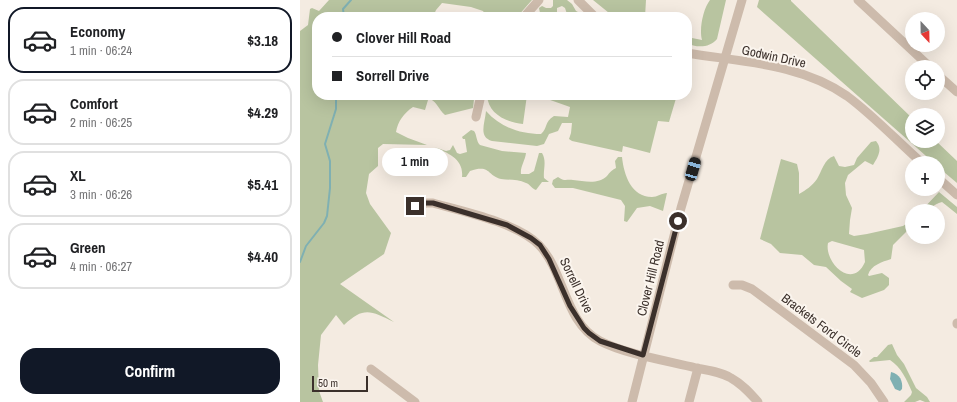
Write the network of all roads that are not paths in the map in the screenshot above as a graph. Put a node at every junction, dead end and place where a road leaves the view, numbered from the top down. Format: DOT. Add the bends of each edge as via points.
graph roads {
  1 [pos="539,0"];
  2 [pos="578,0"];
  3 [pos="742,0"];
  4 [pos="858,0"];
  5 [pos="528,12"];
  6 [pos="590,12"];
  7 [pos="692,54"];
  8 [pos="725,59"];
  9 [pos="922,60"];
  10 [pos="945,81"];
  11 [pos="957,92"];
  12 [pos="479,100"];
  13 [pos="476,117"];
  14 [pos="914,156"];
  15 [pos="945,184"];
  16 [pos="957,195"];
  17 [pos="415,206"];
  18 [pos="733,285"];
  19 [pos="643,355"];
  20 [pos="698,368"];
  21 [pos="371,369"];
  22 [pos="415,402"];
  23 [pos="632,402"];
  24 [pos="689,402"];
  25 [pos="758,402"];
  26 [pos="884,402"];
  1 -- 5 [label="street"];
  2 -- 6 [label="street"];
  3 -- 8 [label="street, Clover Hill Road"];
  4 -- 9 [label="street"];
  7 -- 8 [label="street, Godwin Drive"];
  8 -- 14 [label="street, Godwin Drive" via="786,69 832,87 864,110"];
  8 -- 19 [label="street, Clover Hill Road" via="681,208"];
  10 -- 11 [label="street"];
  12 -- 13 [label="street"];
  15 -- 16 [label="street"];
  17 -- 19 [label="street, Sorrell Drive" via="433,203 507,225 531,238 540,245 549,259 570,306 584,328 600,341"];
  18 -- 26 [label="street, Brackets Ford Circle" via="752,289 854,365"];
  19 -- 20 [label="street, Sorrell Drive"];
  19 -- 23 [label="street, Clover Hill Road"];
  20 -- 24 [label="street"];
  20 -- 25 [label="street, Sorrell Drive" via="730,378 743,386"];
  21 -- 22 [label="street"];
}
